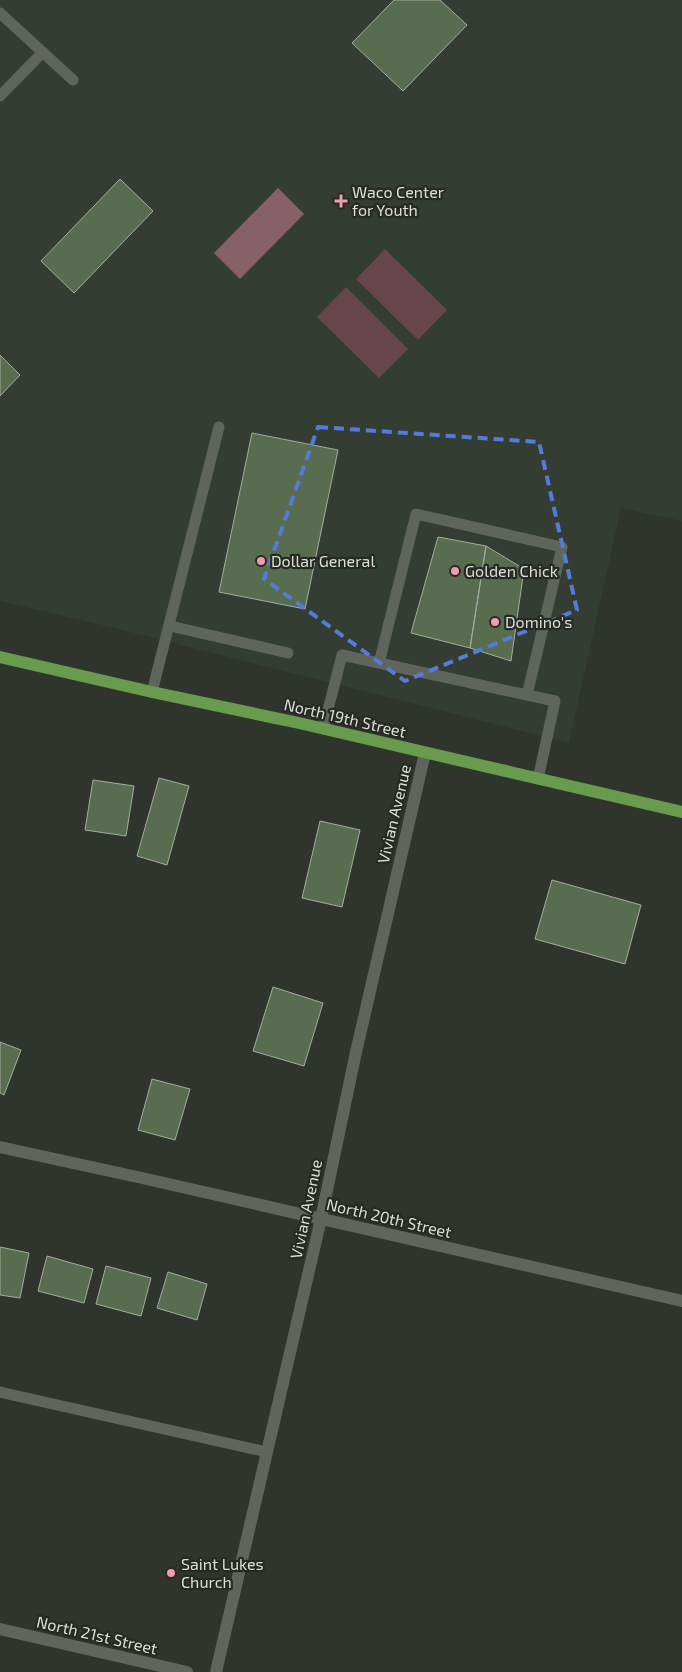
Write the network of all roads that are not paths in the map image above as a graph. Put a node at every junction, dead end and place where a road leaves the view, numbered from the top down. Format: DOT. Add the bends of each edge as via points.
graph roads {
  1 [pos="0,12"];
  2 [pos="43,52"];
  3 [pos="73,80"];
  4 [pos="0,96"];
  5 [pos="219,427"];
  6 [pos="170,626"];
  7 [pos="288,653"];
  8 [pos="0,657"];
  9 [pos="379,663"];
  10 [pos="152,692"];
  11 [pos="527,695"];
  12 [pos="323,729"];
  13 [pos="425,753"];
  14 [pos="538,779"];
  15 [pos="682,812"];
  16 [pos="0,1147"];
  17 [pos="321,1219"];
  18 [pos="682,1301"];
  19 [pos="0,1392"];
  20 [pos="267,1452"];
  21 [pos="0,1629"];
  22 [pos="187,1672"];
  23 [pos="216,1672"];
  1 -- 2 [label="lane"];
  2 -- 3 [label="lane"];
  2 -- 4 [label="lane"];
  5 -- 6 [label="lane"];
  6 -- 7 [label="lane"];
  6 -- 10 [label="lane"];
  8 -- 10 [label="main road, North 19th Street"];
  9 -- 11 [label="lane"];
  9 -- 11 [label="lane" via="416,514 562,548"];
  9 -- 12 [label="lane" via="342,655"];
  10 -- 12 [label="main road, North 19th Street"];
  11 -- 14 [label="lane" via="555,701"];
  12 -- 13 [label="main road, North 19th Street"];
  13 -- 14 [label="main road, North 19th Street"];
  13 -- 17 [label="street, Vivian Avenue"];
  14 -- 15 [label="main road, North 19th Street"];
  16 -- 17 [label="street, North 20th Street"];
  17 -- 18 [label="street, North 20th Street"];
  17 -- 20 [label="street, Vivian Avenue"];
  19 -- 20 [label="lane"];
  20 -- 23 [label="street, Vivian Avenue"];
  21 -- 22 [label="street, North 21st Street"];
}
